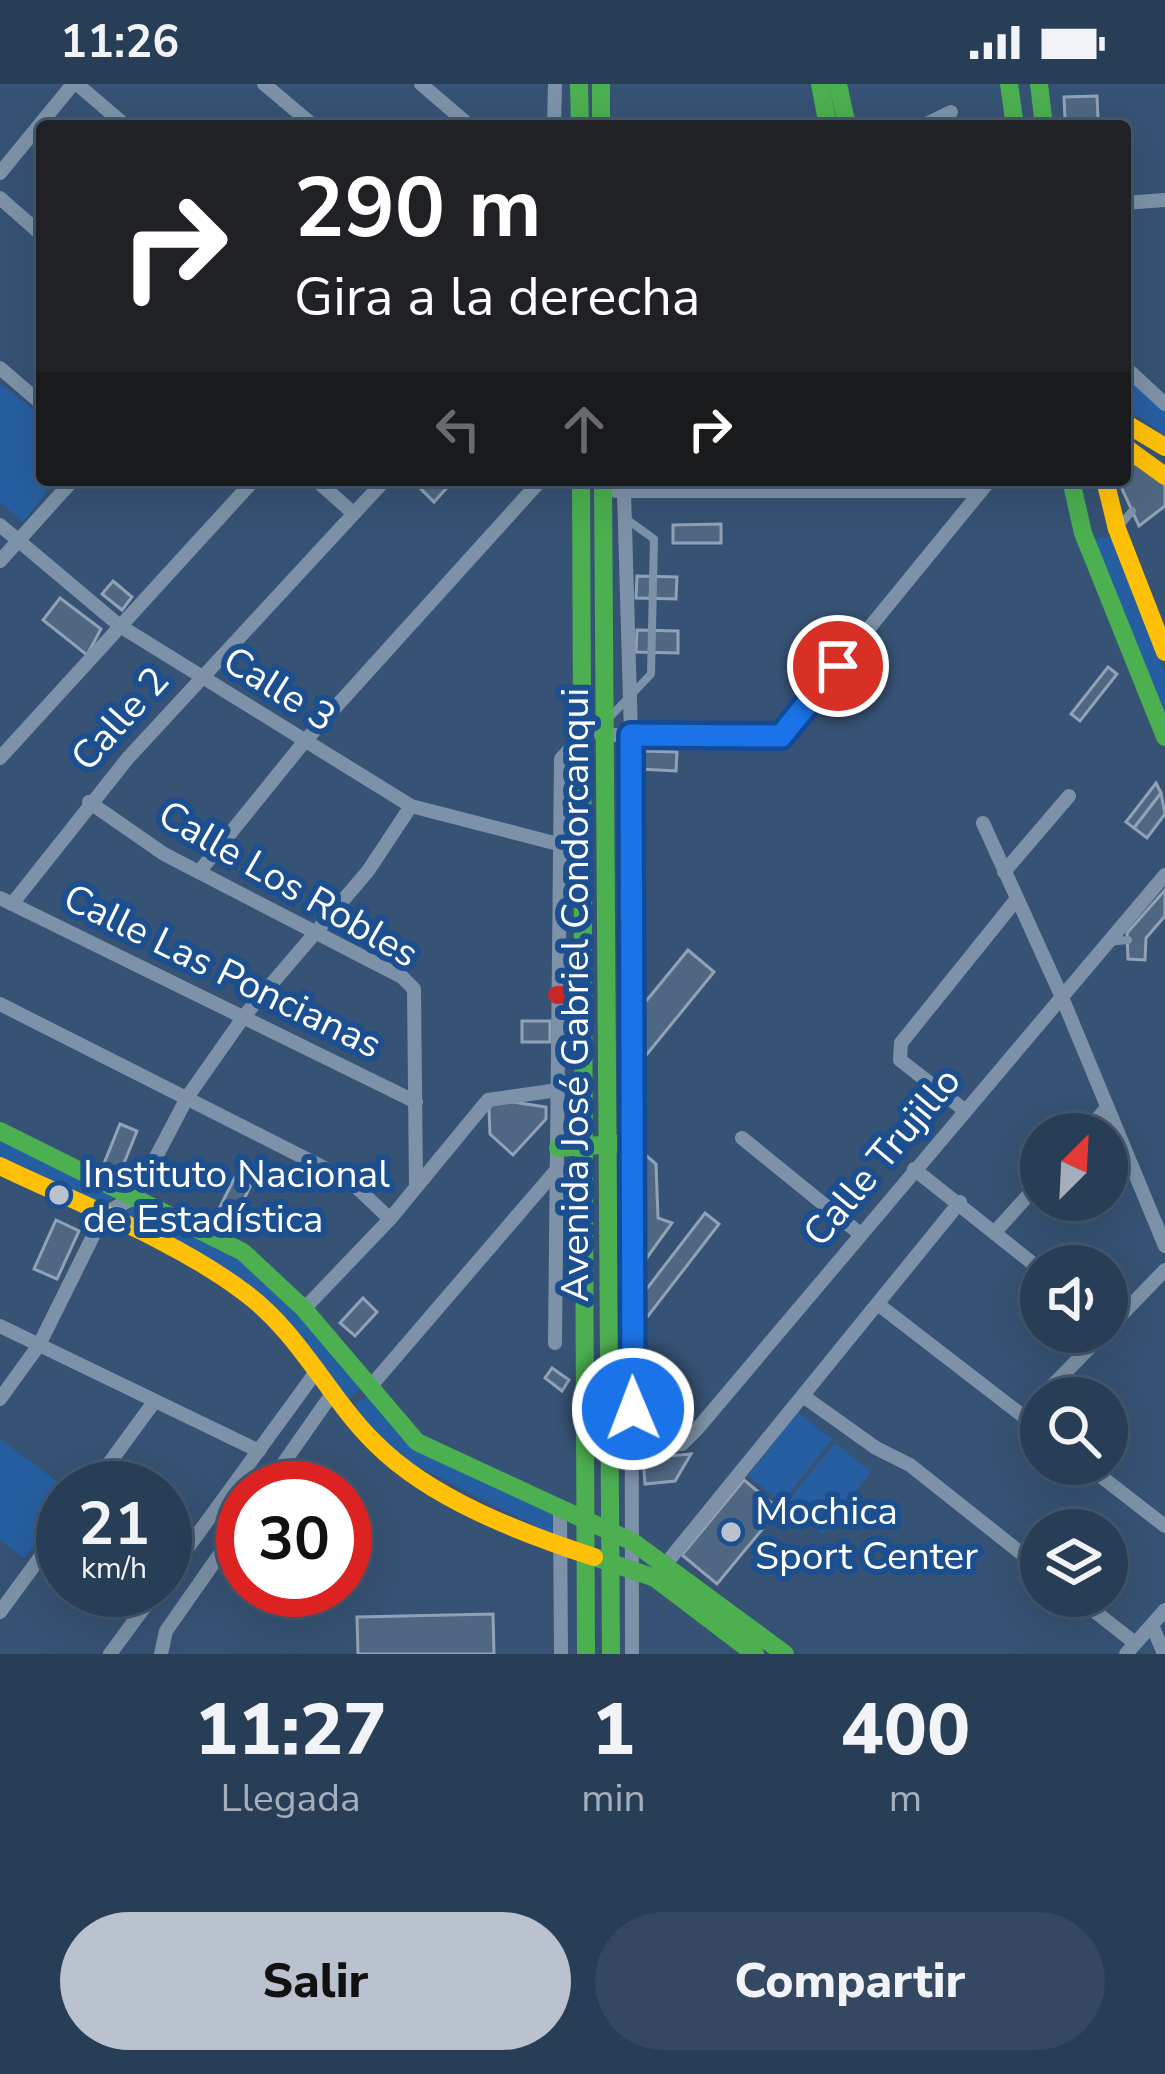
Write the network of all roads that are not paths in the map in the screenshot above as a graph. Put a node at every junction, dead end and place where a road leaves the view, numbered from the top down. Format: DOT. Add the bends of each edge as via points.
graph roads {
  1 [pos="75,84"];
  2 [pos="264,84"];
  3 [pos="421,84"];
  4 [pos="555,84"];
  5 [pos="579,84"];
  6 [pos="601,84"];
  7 [pos="820,84"];
  8 [pos="838,84"];
  9 [pos="1010,84"];
  10 [pos="1040,84"];
  11 [pos="951,112"];
  12 [pos="45,120"];
  13 [pos="119,120"];
  14 [pos="307,120"];
  15 [pos="463,120"];
  16 [pos="554,120"];
  17 [pos="580,120"];
  18 [pos="601,120"];
  19 [pos="827,120"];
  20 [pos="846,120"];
  21 [pos="934,120"];
  22 [pos="1014,120"];
  23 [pos="1043,120"];
  24 [pos="36,130"];
  25 [pos="0,173"];
  26 [pos="0,198"];
  27 [pos="1165,200"];
  28 [pos="1131,203"];
  29 [pos="36,231"];
  30 [pos="0,368"];
  31 [pos="1131,373"];
  32 [pos="36,399"];
  33 [pos="1165,404"];
  34 [pos="1131,427"];
  35 [pos="1165,447"];
  36 [pos="1131,451"];
  37 [pos="1165,476"];
  38 [pos="68,486"];
  39 [pos="248,486"];
  40 [pos="323,486"];
  41 [pos="379,486"];
  42 [pos="536,486"];
  43 [pos="581,486"];
  44 [pos="748,486"];
  45 [pos="986,486"];
  46 [pos="1072,486"];
  47 [pos="1106,486"];
  48 [pos="603,491"];
  49 [pos="624,491"];
  50 [pos="1132,511"];
  51 [pos="353,513"];
  52 [pos="626,518"];
  53 [pos="0,525"];
  54 [pos="1117,529"];
  55 [pos="1083,533"];
  56 [pos="18,540"];
  57 [pos="0,561"];
  58 [pos="120,626"];
  59 [pos="1165,652"];
  60 [pos="200,676"];
  61 [pos="630,695"];
  62 [pos="605,729"];
  63 [pos="631,735"];
  64 [pos="582,736"];
  65 [pos="1165,737"];
  66 [pos="304,742"];
  67 [pos="0,758"];
  68 [pos="1069,796"];
  69 [pos="89,802"];
  70 [pos="411,806"];
  71 [pos="983,824"];
  72 [pos="558,844"];
  73 [pos="199,872"];
  74 [pos="1004,872"];
  75 [pos="1165,874"];
  76 [pos="1016,900"];
  77 [pos="6,901"];
  78 [pos="316,932"];
  79 [pos="1127,940"];
  80 [pos="1107,942"];
  81 [pos="582,994"];
  82 [pos="557,995"];
  83 [pos="1061,995"];
  84 [pos="0,1004"];
  85 [pos="244,1015"];
  86 [pos="558,1090"];
  87 [pos="188,1096"];
  88 [pos="416,1102"];
  89 [pos="1107,1108"];
  90 [pos="963,1109"];
  91 [pos="1103,1113"];
  92 [pos="0,1131"];
  93 [pos="742,1138"];
  94 [pos="619,1144"];
  95 [pos="584,1147"];
  96 [pos="558,1158"];
  97 [pos="0,1166"];
  98 [pos="914,1169"];
  99 [pos="416,1187"];
  100 [pos="629,1189"];
  101 [pos="608,1190"];
  102 [pos="135,1197"];
  103 [pos="960,1202"];
  104 [pos="1020,1204"];
  105 [pos="104,1214"];
  106 [pos="389,1219"];
  107 [pos="995,1232"];
  108 [pos="860,1233"];
  109 [pos="1165,1246"];
  110 [pos="1020,1253"];
  111 [pos="1165,1270"];
  112 [pos="879,1305"];
  113 [pos="1128,1307"];
  114 [pos="304,1309"];
  115 [pos="0,1326"];
  116 [pos="609,1332"];
  117 [pos="632,1333"];
  118 [pos="555,1343"];
  119 [pos="39,1345"];
  120 [pos="1083,1353"];
  121 [pos="318,1369"];
  122 [pos="1060,1377"];
  123 [pos="370,1388"];
  124 [pos="334,1391"];
  125 [pos="803,1396"];
  126 [pos="0,1399"];
  127 [pos="154,1402"];
  128 [pos="290,1406"];
  129 [pos="1020,1414"];
  130 [pos="312,1422"];
  131 [pos="633,1447"];
  132 [pos="260,1451"];
  133 [pos="111,1461"];
  134 [pos="285,1461"];
  135 [pos="1112,1485"];
  136 [pos="560,1511"];
  137 [pos="586,1522"];
  138 [pos="1165,1526"];
  139 [pos="610,1530"];
  140 [pos="632,1542"];
  141 [pos="192,1543"];
  142 [pos="559,1546"];
  143 [pos="1020,1552"];
  144 [pos="586,1556"];
  145 [pos="216,1560"];
  146 [pos="36,1563"];
  147 [pos="611,1563"];
  148 [pos="632,1568"];
  149 [pos="661,1570"];
  150 [pos="1165,1610"];
  151 [pos="0,1612"];
  152 [pos="137,1617"];
  153 [pos="1097,1617"];
  154 [pos="1152,1625"];
  155 [pos="1130,1649"];
  156 [pos="110,1654"];
  157 [pos="161,1654"];
  158 [pos="560,1654"];
  159 [pos="586,1654"];
  160 [pos="611,1654"];
  161 [pos="632,1654"];
  162 [pos="755,1654"];
  163 [pos="785,1654"];
  164 [pos="1164,1654"];
  1 -- 12 [label="street"];
  1 -- 13 [label="street"];
  2 -- 14 [label="street"];
  3 -- 15 [label="street"];
  4 -- 16 [label="street"];
  5 -- 17 [label="main road"];
  6 -- 18 [label="main road"];
  7 -- 19 [label="main road"];
  8 -- 20 [label="main road"];
  9 -- 22 [label="main road"];
  10 -- 23 [label="main road"];
  11 -- 21 [label="street"];
  24 -- 25 [label="street"];
  26 -- 29 [label="street"];
  27 -- 28 [label="street"];
  30 -- 32 [label="street"];
  31 -- 33 [label="street"];
  34 -- 35 [label="main road"];
  36 -- 37 [label="main road"];
  38 -- 56 [label="street"];
  39 -- 58 [label="street"];
  40 -- 51 [label="street"];
  41 -- 51 [label="street, Calle 2"];
  42 -- 66 [label="street"];
  43 -- 64 [label="main road, Avenida José Gabriel Condorcanqui"];
  44 -- 45 [label="street"];
  44 -- 49 [label="street"];
  45 -- 63 [label="street" via="781,736"];
  46 -- 55 [label="main road"];
  47 -- 54 [label="main road"];
  48 -- 49 [label="street"];
  48 -- 52 [label="lane"];
  48 -- 62 [label="main road, Avenida José Gabriel Condorcanqui"];
  49 -- 52 [label="street"];
  50 -- 54 [label="lane"];
  51 -- 60 [label="street, Calle 2"];
  52 -- 61 [label="street"];
  52 -- 61 [label="lane" via="654,539 651,674"];
  53 -- 56 [label="street, Calle 3"];
  54 -- 55 [label="main road"];
  54 -- 59 [label="main road"];
  55 -- 65 [label="main road"];
  56 -- 57 [label="street"];
  56 -- 58 [label="street, Calle 3"];
  58 -- 60 [label="street, Calle 3"];
  58 -- 67 [label="street"];
  60 -- 66 [label="street, Calle 3"];
  60 -- 69 [label="street, Calle 2"];
  61 -- 62 [label="lane"];
  61 -- 63 [label="street"];
  62 -- 63 [label="street"];
  62 -- 64 [label="street"];
  62 -- 94 [label="main road, Avenida José Gabriel Condorcanqui"];
  63 -- 94 [label="street"];
  64 -- 72 [label="street" via="560,759"];
  64 -- 81 [label="main road, Avenida José Gabriel Condorcanqui"];
  66 -- 70 [label="street, Calle 3"];
  66 -- 73 [label="street"];
  68 -- 74 [label="street"];
  69 -- 73 [label="street, Calle Los Robles"];
  69 -- 77 [label="street, Calle 2"];
  70 -- 72 [label="street, Calle 3"];
  70 -- 78 [label="street"];
  71 -- 74 [label="street"];
  72 -- 82 [label="street"];
  73 -- 78 [label="street, Calle Los Robles"];
  74 -- 76 [label="street"];
  75 -- 80 [label="street, Calle Trujillo"];
  76 -- 83 [label="street"];
  76 -- 90 [label="street" via="898,1053"];
  77 -- 85 [label="street, Calle Las Poncianas"];
  78 -- 85 [label="street"];
  78 -- 88 [label="street, Calle Los Robles" via="414,989"];
  79 -- 80 [label="lane"];
  80 -- 83 [label="street, Calle Trujillo"];
  81 -- 82 [label="main road"];
  81 -- 95 [label="main road, Avenida José Gabriel Condorcanqui"];
  82 -- 86 [label="street"];
  83 -- 89 [label="street"];
  83 -- 90 [label="street, Calle Trujillo"];
  84 -- 87 [label="street"];
  85 -- 87 [label="street"];
  85 -- 88 [label="street, Calle Las Poncianas"];
  86 -- 96 [label="street"];
  86 -- 99 [label="street" via="488,1100"];
  87 -- 102 [label="street"];
  87 -- 106 [label="street" via="350,1181"];
  88 -- 99 [label="street, Calle Los Robles"];
  89 -- 91 [label="street"];
  89 -- 109 [label="street"];
  90 -- 98 [label="street, Calle Trujillo"];
  92 -- 102 [label="main road"];
  93 -- 108 [label="street"];
  94 -- 95 [label="main road"];
  94 -- 100 [label="street"];
  94 -- 101 [label="main road, Avenida José Gabriel Condorcanqui"];
  95 -- 96 [label="main road"];
  95 -- 137 [label="main road, Avenida José Gabriel Condorcanqui"];
  96 -- 118 [label="street"];
  96 -- 123 [label="street"];
  97 -- 105 [label="main road"];
  98 -- 103 [label="street"];
  98 -- 108 [label="street, Calle Trujillo"];
  99 -- 106 [label="street"];
  100 -- 101 [label="main road"];
  100 -- 117 [label="street"];
  101 -- 116 [label="main road, Avenida José Gabriel Condorcanqui"];
  102 -- 105 [label="street"];
  102 -- 114 [label="main road" via="243,1252"];
  103 -- 107 [label="street"];
  103 -- 112 [label="street"];
  104 -- 107 [label="street"];
  105 -- 119 [label="street"];
  105 -- 121 [label="main road" via="220,1274"];
  106 -- 114 [label="street"];
  107 -- 110 [label="street"];
  108 -- 131 [label="street, Calle Trujillo" via="682,1444"];
  111 -- 113 [label="street"];
  112 -- 125 [label="street"];
  112 -- 129 [label="street"];
  114 -- 123 [label="main road"];
  115 -- 119 [label="street"];
  116 -- 117 [label="main road"];
  116 -- 139 [label="main road, Avenida José Gabriel Condorcanqui"];
  117 -- 131 [label="street"];
  119 -- 126 [label="street"];
  119 -- 127 [label="street"];
  120 -- 122 [label="street"];
  121 -- 124 [label="main road"];
  121 -- 128 [label="street"];
  123 -- 136 [label="main road" via="417,1442"];
  124 -- 130 [label="street"];
  124 -- 142 [label="main road" via="408,1473"];
  125 -- 143 [label="street" via="910,1465"];
  125 -- 149 [label="street"];
  127 -- 132 [label="street"];
  127 -- 133 [label="street"];
  128 -- 130 [label="street"];
  128 -- 132 [label="street"];
  130 -- 134 [label="street"];
  131 -- 140 [label="street"];
  132 -- 141 [label="street"];
  135 -- 138 [label="street"];
  136 -- 137 [label="main road"];
  136 -- 142 [label="street"];
  137 -- 139 [label="main road"];
  137 -- 144 [label="main road, Avenida José Gabriel Condorcanqui"];
  139 -- 140 [label="main road"];
  139 -- 147 [label="main road, Avenida José Gabriel Condorcanqui"];
  140 -- 148 [label="street"];
  140 -- 149 [label="main road"];
  142 -- 144 [label="main road"];
  142 -- 158 [label="street"];
  144 -- 147 [label="main road"];
  144 -- 159 [label="main road, Avenida José Gabriel Condorcanqui"];
  145 -- 157 [label="street" via="166,1631"];
  146 -- 151 [label="street"];
  147 -- 148 [label="main road"];
  147 -- 160 [label="main road, Avenida José Gabriel Condorcanqui"];
  148 -- 149 [label="main road"];
  148 -- 161 [label="street"];
  149 -- 162 [label="main road"];
  149 -- 163 [label="main road"];
  150 -- 154 [label="street"];
  152 -- 156 [label="street"];
  153 -- 155 [label="street"];
  154 -- 155 [label="street"];
  154 -- 164 [label="street"];
}
